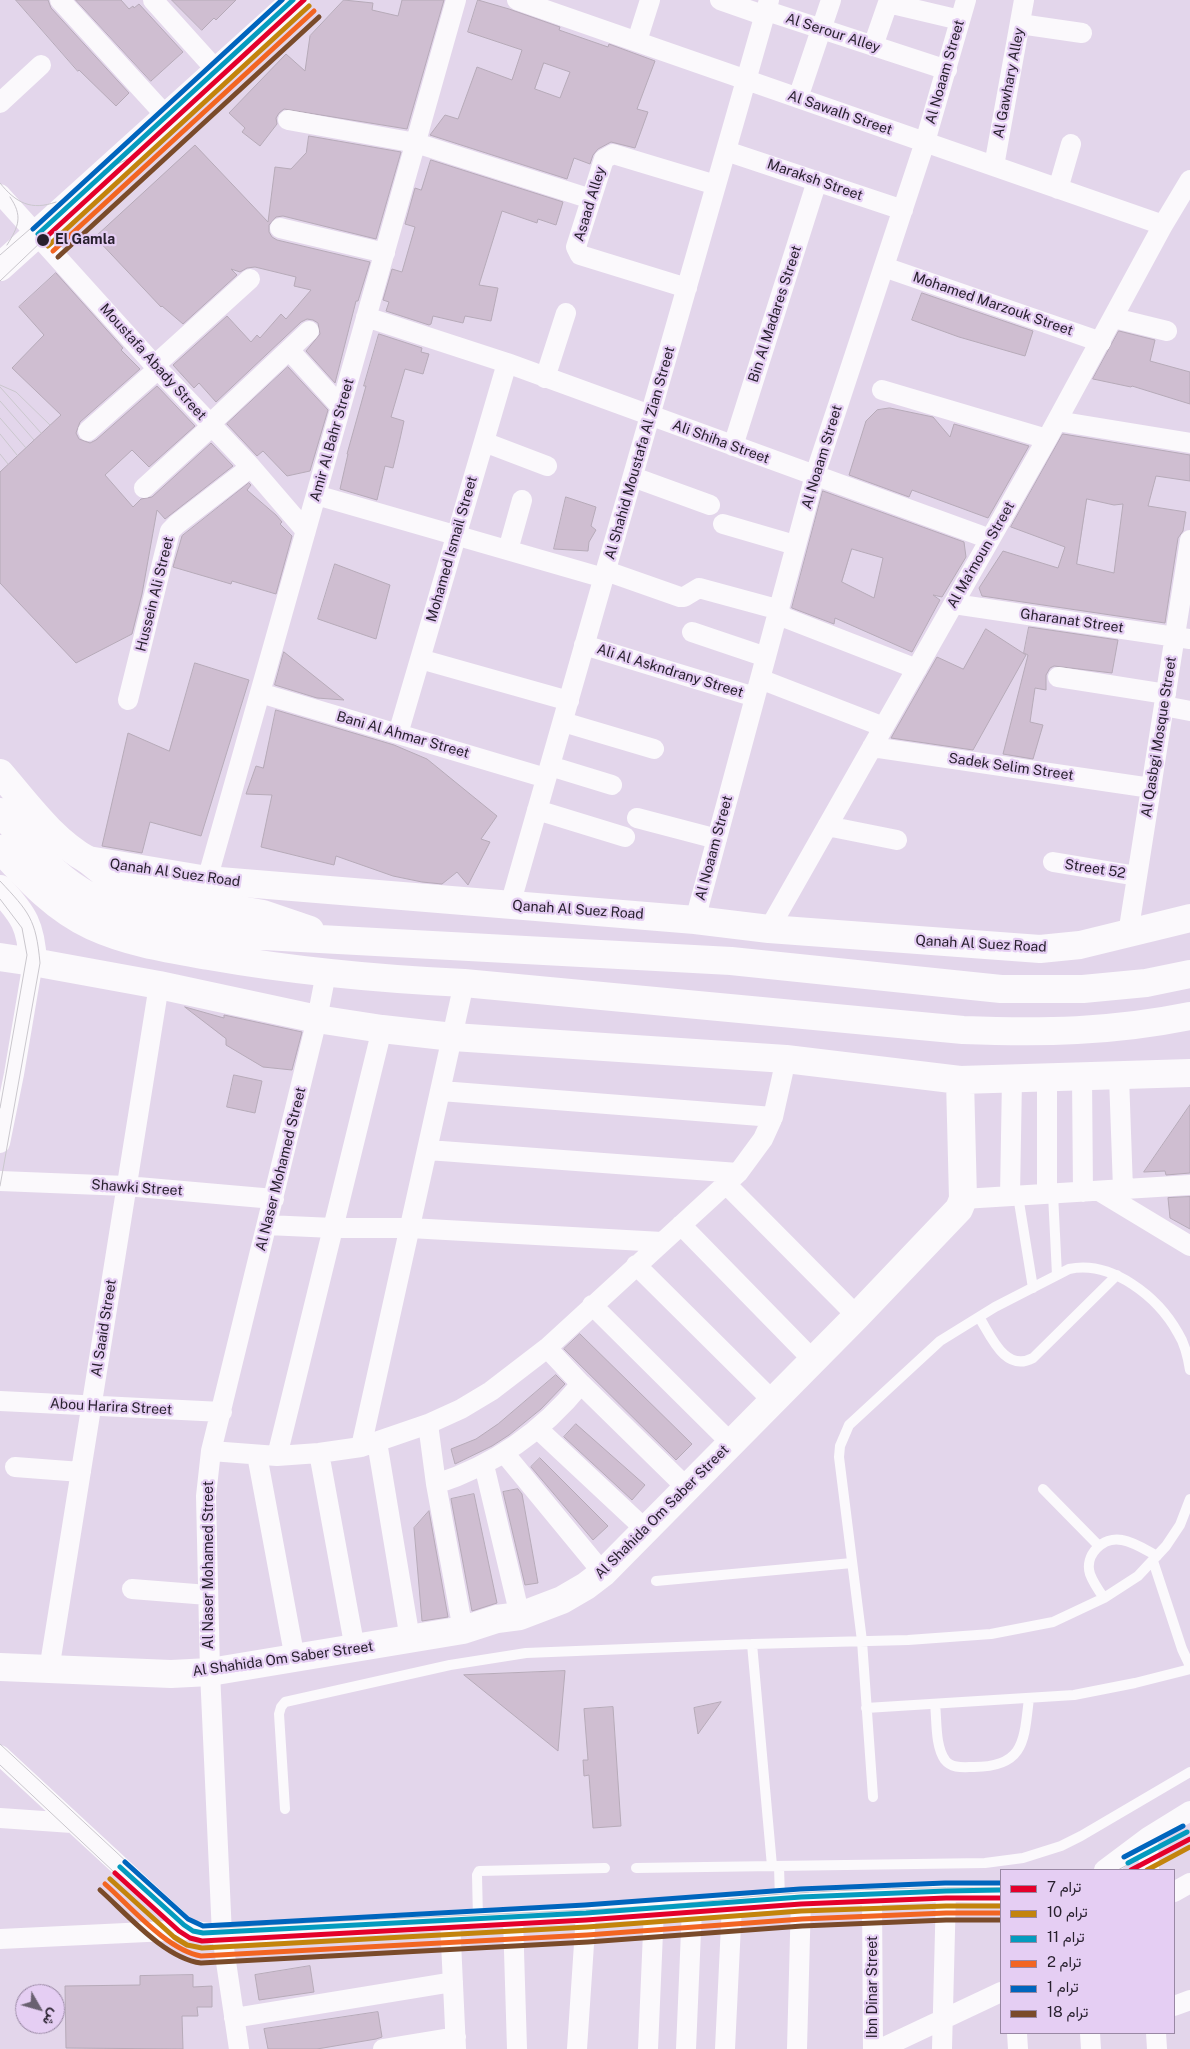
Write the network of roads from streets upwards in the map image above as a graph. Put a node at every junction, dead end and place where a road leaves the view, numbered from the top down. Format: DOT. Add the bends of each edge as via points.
graph roads {
  1 [pos="60,0"];
  2 [pos="153,0"];
  3 [pos="296,0"];
  4 [pos="456,0"];
  5 [pos="517,0"];
  6 [pos="650,0"];
  7 [pos="720,0"];
  8 [pos="831,0"];
  9 [pos="966,0"];
  10 [pos="1024,0"];
  11 [pos="888,2"];
  12 [pos="768,6"];
  13 [pos="568,8"];
  14 [pos="960,20"];
  15 [pos="1020,24"];
  16 [pos="822,29"];
  17 [pos="1082,33"];
  18 [pos="637,41"];
  19 [pos="873,46"];
  20 [pos="41,65"];
  21 [pos="946,70"];
  22 [pos="217,71"];
  23 [pos="746,80"];
  24 [pos="798,98"];
  25 [pos="0,103"];
  26 [pos="167,117"];
  27 [pos="288,120"];
  28 [pos="925,142"];
  29 [pos="416,143"];
  30 [pos="1071,144"];
  31 [pos="726,150"];
  32 [pos="994,166"];
  33 [pos="1190,180"];
  34 [pos="817,181"];
  35 [pos="716,185"];
  36 [pos="1058,189"];
  37 [pos="0,194"];
  38 [pos="591,199"];
  39 [pos="903,210"];
  40 [pos="1163,225"];
  41 [pos="280,228"];
  42 [pos="36,233"];
  43 [pos="385,253"];
  44 [pos="0,267"];
  45 [pos="884,267"];
  46 [pos="250,279"];
  47 [pos="687,288"];
  48 [pos="566,313"];
  49 [pos="366,317"];
  50 [pos="1114,318"];
  51 [pos="309,331"];
  52 [pos="1168,331"];
  53 [pos="1101,342"];
  54 [pos="289,350"];
  55 [pos="507,363"];
  56 [pos="156,367"];
  57 [pos="545,378"];
  58 [pos="882,390"];
  59 [pos="341,407"];
  60 [pos="650,416"];
  61 [pos="1057,421"];
  62 [pos="211,425"];
  63 [pos="88,431"];
  64 [pos="1047,440"];
  65 [pos="484,442"];
  66 [pos="1190,443"];
  67 [pos="733,446"];
  68 [pos="547,466"];
  69 [pos="251,467"];
  70 [pos="815,475"];
  71 [pos="633,477"];
  72 [pos="144,488"];
  73 [pos="316,495"];
  74 [pos="522,500"];
  75 [pos="710,505"];
  76 [pos="723,524"];
  77 [pos="306,531"];
  78 [pos="456,535"];
  79 [pos="990,539"];
  80 [pos="1190,540"];
  81 [pos="796,546"];
  82 [pos="508,550"];
  83 [pos="605,574"];
  84 [pos="954,604"];
  85 [pos="779,613"];
  86 [pos="692,632"];
  87 [pos="1182,637"];
  88 [pos="584,646"];
  89 [pos="766,657"];
  90 [pos="420,659"];
  91 [pos="916,669"];
  92 [pos="1058,678"];
  93 [pos="758,688"];
  94 [pos="260,693"];
  95 [pos="128,700"];
  96 [pos="1165,700"];
  97 [pos="568,701"];
  98 [pos="1190,711"];
  99 [pos="562,722"];
  100 [pos="884,727"];
  101 [pos="398,734"];
  102 [pos="872,747"];
  103 [pos="654,749"];
  104 [pos="548,772"];
  105 [pos="0,773"];
  106 [pos="612,785"];
  107 [pos="1151,788"];
  108 [pos="537,810"];
  109 [pos="0,812"];
  110 [pos="637,818"];
  111 [pos="827,826"];
  112 [pos="625,837"];
  113 [pos="717,839"];
  114 [pos="896,840"];
  115 [pos="0,849"];
  116 [pos="88,860"];
  117 [pos="1052,862"];
  118 [pos="1137,876"];
  119 [pos="44,878"];
  120 [pos="207,880"];
  121 [pos="0,889"];
  122 [pos="510,905"];
  123 [pos="1190,918"];
  124 [pos="695,920"];
  125 [pos="768,929"];
  126 [pos="1128,934"];
  127 [pos="335,938"];
  128 [pos="0,958"];
  129 [pos="33,962"];
  130 [pos="326,973"];
  131 [pos="1190,974"];
  132 [pos="464,984"];
  133 [pos="159,985"];
  134 [pos="1190,1016"];
  135 [pos="317,1019"];
  136 [pos="382,1030"];
  137 [pos="453,1037"];
  138 [pos="786,1060"];
  139 [pos="7,1073"];
  140 [pos="1190,1073"];
  141 [pos="1082,1076"];
  142 [pos="1119,1076"];
  143 [pos="1012,1078"];
  144 [pos="1047,1078"];
  145 [pos="960,1080"];
  146 [pos="441,1091"];
  147 [pos="773,1117"];
  148 [pos="0,1143"];
  149 [pos="428,1150"];
  150 [pos="732,1179"];
  151 [pos="0,1181"];
  152 [pos="1190,1185"];
  153 [pos="126,1186"];
  154 [pos="1123,1189"];
  155 [pos="1091,1191"];
  156 [pos="1050,1194"];
  157 [pos="1014,1196"];
  158 [pos="274,1199"];
  159 [pos="962,1199"];
  160 [pos="268,1225"];
  161 [pos="681,1225"];
  162 [pos="333,1228"];
  163 [pos="410,1228"];
  164 [pos="662,1242"];
  165 [pos="1190,1246"];
  166 [pos="636,1265"];
  167 [pos="592,1305"];
  168 [pos="857,1316"];
  169 [pos="547,1348"];
  170 [pos="813,1360"];
  171 [pos="581,1384"];
  172 [pos="0,1401"];
  173 [pos="773,1401"];
  174 [pos="91,1406"];
  175 [pos="222,1412"];
  176 [pos="428,1424"];
  177 [pos="538,1430"];
  178 [pos="731,1443"];
  179 [pos="369,1445"];
  180 [pos="211,1451"];
  181 [pos="319,1453"];
  182 [pos="504,1454"];
  183 [pos="267,1456"];
  184 [pos="484,1465"];
  185 [pos="15,1467"];
  186 [pos="81,1472"];
  187 [pos="436,1484"];
  188 [pos="687,1488"];
  189 [pos="646,1530"];
  190 [pos="603,1573"];
  191 [pos="132,1589"];
  192 [pos="208,1595"];
  193 [pos="520,1616"];
  194 [pos="463,1630"];
  195 [pos="410,1639"];
  196 [pos="355,1649"];
  197 [pos="295,1659"];
  198 [pos="0,1667"];
  199 [pos="49,1670"];
  200 [pos="210,1672"];
  201 [pos="0,1755"];
  202 [pos="1190,1811"];
  203 [pos="0,1818"];
  204 [pos="72,1823"];
  205 [pos="1148,1837"];
  206 [pos="1105,1869"];
  207 [pos="1149,1869"];
  208 [pos="1190,1882"];
  209 [pos="1175,1891"];
  210 [pos="946,1892"];
  211 [pos="1000,1893"];
  212 [pos="872,1894"];
  213 [pos="801,1898"];
  214 [pos="732,1904"];
  215 [pos="692,1908"];
  216 [pos="654,1909"];
  217 [pos="586,1914"];
  218 [pos="513,1918"];
  219 [pos="450,1920"];
  220 [pos="189,1930"];
  221 [pos="222,1935"];
  222 [pos="0,1940"];
  223 [pos="453,1982"];
  224 [pos="1000,1992"];
  225 [pos="1190,2000"];
  226 [pos="1175,2006"];
  227 [pos="234,2018"];
  228 [pos="943,2020"];
  229 [pos="1017,2034"];
  230 [pos="1090,2034"];
  231 [pos="1156,2034"];
  232 [pos="456,2043"];
  233 [pos="239,2049"];
  234 [pos="383,2049"];
  235 [pos="517,2049"];
  236 [pos="577,2049"];
  237 [pos="648,2049"];
  238 [pos="686,2049"];
  239 [pos="725,2049"];
  240 [pos="797,2049"];
  241 [pos="873,2049"];
  242 [pos="880,2049"];
  243 [pos="942,2049"];
  244 [pos="1018,2049"];
  245 [pos="1091,2049"];
  246 [pos="1157,2049"];
  1 -- 26 [label="street"];
  2 -- 22 [label="street"];
  3 -- 22 [label="main road"];
  4 -- 29 [label="street, Amir Al Bahr Street"];
  5 -- 13 [label="street, Al Sawalh Street"];
  6 -- 18 [label="street"];
  7 -- 12 [label="street, Al Serour Alley" via="760,14"];
  8 -- 16 [label="street"];
  9 -- 14 [label="street, Al Noaam Street"];
  10 -- 15 [label="street, Al Gawhary Alley"];
  11 -- 14 [label="street"];
  11 -- 19 [label="street"];
  12 -- 16 [label="street, Al Serour Alley"];
  12 -- 23 [label="street, Al Shahid Moustafa Al Zian Street"];
  13 -- 18 [label="street, Al Sawalh Street"];
  14 -- 21 [label="street, Al Noaam Street"];
  15 -- 17 [label="street"];
  15 -- 32 [label="street, Al Gawhary Alley"];
  16 -- 19 [label="street, Al Serour Alley"];
  16 -- 24 [label="street"];
  18 -- 23 [label="street, Al Sawalh Street"];
  19 -- 21 [label="street, Al Serour Alley"];
  20 -- 25 [label="street"];
  21 -- 28 [label="street, Al Noaam Street"];
  22 -- 26 [label="main road"];
  23 -- 24 [label="street, Al Sawalh Street"];
  23 -- 31 [label="street, Al Shahid Moustafa Al Zian Street"];
  24 -- 28 [label="street, Al Sawalh Street"];
  26 -- 42 [label="main road"];
  27 -- 29 [label="street"];
  28 -- 32 [label="street, Al Sawalh Street"];
  28 -- 39 [label="street, Al Noaam Street"];
  29 -- 38 [label="street"];
  29 -- 43 [label="street, Amir Al Bahr Street"];
  30 -- 36 [label="street"];
  31 -- 34 [label="street, Maraksh Street"];
  31 -- 35 [label="street, Al Shahid Moustafa Al Zian Street"];
  32 -- 36 [label="street, Al Sawalh Street"];
  33 -- 40 [label="street, Al Ma'moun Street"];
  34 -- 39 [label="street, Maraksh Street"];
  34 -- 67 [label="street, Bin Al Madares Street"];
  35 -- 38 [label="street, Asaad Alley" via="613,154 604,159"];
  35 -- 47 [label="street, Al Shahid Moustafa Al Zian Street"];
  36 -- 40 [label="street, Al Sawalh Street"];
  37 -- 42 [label="street, Moustafa Abady Street"];
  38 -- 47 [label="street, Asaad Alley" via="576,247 578,254"];
  39 -- 45 [label="street, Al Noaam Street"];
  40 -- 50 [label="street, Al Ma'moun Street"];
  41 -- 43 [label="street"];
  42 -- 44 [label="main road"];
  42 -- 56 [label="street, Moustafa Abady Street"];
  43 -- 49 [label="street, Amir Al Bahr Street"];
  45 -- 53 [label="street, Mohamed Marzouk Street"];
  45 -- 70 [label="street, Al Noaam Street"];
  46 -- 56 [label="street"];
  47 -- 60 [label="street, Al Shahid Moustafa Al Zian Street"];
  48 -- 57 [label="street"];
  49 -- 55 [label="street, Ali Shiha Street"];
  49 -- 59 [label="street, Amir Al Bahr Street"];
  50 -- 52 [label="street"];
  50 -- 53 [label="street, Al Ma'moun Street"];
  51 -- 54 [label="street"];
  53 -- 61 [label="street, Al Ma'moun Street"];
  54 -- 59 [label="street"];
  54 -- 62 [label="street"];
  55 -- 57 [label="street, Ali Shiha Street"];
  55 -- 65 [label="street, Mohamed Ismail Street"];
  56 -- 62 [label="street, Moustafa Abady Street"];
  56 -- 63 [label="street"];
  57 -- 60 [label="street, Ali Shiha Street"];
  58 -- 64 [label="street"];
  59 -- 73 [label="street, Amir Al Bahr Street"];
  60 -- 67 [label="street, Ali Shiha Street"];
  60 -- 71 [label="street, Al Shahid Moustafa Al Zian Street"];
  61 -- 64 [label="street, Al Ma'moun Street"];
  61 -- 66 [label="street"];
  62 -- 69 [label="street, Moustafa Abady Street"];
  62 -- 72 [label="street"];
  64 -- 79 [label="street, Al Ma'moun Street"];
  65 -- 68 [label="street"];
  65 -- 78 [label="street, Mohamed Ismail Street"];
  67 -- 70 [label="street, Ali Shiha Street"];
  69 -- 77 [label="street, Moustafa Abady Street"];
  69 -- 95 [label="street, Hussein Ali Street" via="170,531"];
  70 -- 79 [label="street, Ali Shiha Street"];
  70 -- 81 [label="street, Al Noaam Street"];
  71 -- 75 [label="street"];
  71 -- 83 [label="street, Al Shahid Moustafa Al Zian Street"];
  73 -- 77 [label="street, Amir Al Bahr Street"];
  73 -- 78 [label="street"];
  74 -- 82 [label="street"];
  76 -- 81 [label="street"];
  77 -- 94 [label="street, Amir Al Bahr Street"];
  78 -- 82 [label="street"];
  78 -- 90 [label="street, Mohamed Ismail Street"];
  79 -- 84 [label="street, Al Ma'moun Street"];
  80 -- 87 [label="street, Al Qasbgi Mosque Street"];
  81 -- 85 [label="street, Al Noaam Street"];
  82 -- 83 [label="street"];
  83 -- 85 [label="street" via="684,597 699,588"];
  83 -- 88 [label="street, Al Shahid Moustafa Al Zian Street"];
  84 -- 87 [label="street, Gharanat Street"];
  84 -- 91 [label="street, Al Ma'moun Street"];
  85 -- 89 [label="street, Al Noaam Street"];
  85 -- 91 [label="street"];
  86 -- 89 [label="street"];
  87 -- 96 [label="street, Al Qasbgi Mosque Street"];
  88 -- 93 [label="street, Ali Al Askndrany Street"];
  88 -- 97 [label="street, Al Shahid Moustafa Al Zian Street"];
  89 -- 93 [label="street, Al Noaam Street"];
  90 -- 97 [label="street"];
  90 -- 101 [label="street, Mohamed Ismail Street"];
  91 -- 100 [label="street, Al Ma'moun Street"];
  92 -- 96 [label="street"];
  93 -- 100 [label="street, Ali Al Askndrany Street"];
  93 -- 113 [label="street, Al Noaam Street"];
  94 -- 101 [label="street, Bani Al Ahmar Street"];
  94 -- 120 [label="street, Amir Al Bahr Street"];
  96 -- 98 [label="street"];
  96 -- 107 [label="street, Al Qasbgi Mosque Street"];
  97 -- 99 [label="street, Al Shahid Moustafa Al Zian Street"];
  99 -- 103 [label="street"];
  99 -- 104 [label="street, Al Shahid Moustafa Al Zian Street"];
  100 -- 102 [label="street, Al Ma'moun Street"];
  101 -- 104 [label="street, Bani Al Ahmar Street"];
  102 -- 107 [label="street, Sadek Selim Street"];
  102 -- 111 [label="street, Al Ma'moun Street"];
  104 -- 106 [label="street, Bani Al Ahmar Street"];
  104 -- 108 [label="street, Al Shahid Moustafa Al Zian Street"];
  105 -- 116 [label="main road, Qanah Al Suez Road" via="52,833 73,852"];
  107 -- 118 [label="street, Al Qasbgi Mosque Street"];
  108 -- 112 [label="street"];
  108 -- 122 [label="street, Al Shahid Moustafa Al Zian Street"];
  109 -- 119 [label="main road"];
  110 -- 113 [label="street"];
  111 -- 114 [label="street"];
  111 -- 125 [label="street, Al Ma'moun Street"];
  113 -- 124 [label="street, Al Noaam Street"];
  115 -- 119 [label="main road"];
  116 -- 120 [label="main road, Qanah Al Suez Road"];
  116 -- 127 [label="main road" via="119,886 263,914"];
  117 -- 118 [label="street, Street 52"];
  118 -- 126 [label="street, Al Qasbgi Mosque Street"];
  119 -- 127 [label="main road" via="104,903 155,918 244,935"];
  119 -- 130 [label="main road" via="58,905 90,926 118,936 247,963"];
  120 -- 122 [label="main road, Qanah Al Suez Road"];
  121 -- 129 [label="main road" via="27,923"];
  122 -- 124 [label="main road, Qanah Al Suez Road"];
  123 -- 126 [label="main road, Qanah Al Suez Road"];
  124 -- 125 [label="main road, Qanah Al Suez Road"];
  125 -- 126 [label="main road, Qanah Al Suez Road" via="1040,949 1080,945"];
  127 -- 131 [label="main road" via="731,962 1001,989 1083,989 1146,983"];
  128 -- 129 [label="main road"];
  129 -- 133 [label="main road"];
  129 -- 139 [label="street"];
  130 -- 132 [label="main road"];
  130 -- 135 [label="street, Al Naser Mohamed Street"];
  132 -- 134 [label="main road" via="963,1030 1084,1031"];
  132 -- 137 [label="street"];
  133 -- 135 [label="main road"];
  133 -- 153 [label="street, Al Saaid Street"];
  135 -- 136 [label="main road"];
  135 -- 158 [label="street, Al Naser Mohamed Street"];
  136 -- 137 [label="main road"];
  136 -- 162 [label="street"];
  137 -- 138 [label="main road"];
  137 -- 146 [label="street"];
  138 -- 145 [label="main road"];
  138 -- 147 [label="street"];
  139 -- 148 [label="street"];
  140 -- 142 [label="main road"];
  141 -- 142 [label="main road"];
  141 -- 144 [label="main road"];
  141 -- 155 [label="street"];
  142 -- 154 [label="street"];
  143 -- 144 [label="main road"];
  143 -- 145 [label="main road"];
  143 -- 157 [label="street"];
  144 -- 156 [label="street"];
  145 -- 159 [label="main road"];
  146 -- 147 [label="street"];
  146 -- 149 [label="street"];
  147 -- 150 [label="street" via="763,1139"];
  149 -- 150 [label="street"];
  149 -- 163 [label="street"];
  150 -- 161 [label="street"];
  150 -- 168 [label="street"];
  151 -- 153 [label="street, Shawki Street"];
  152 -- 154 [label="street"];
  153 -- 158 [label="street, Shawki Street"];
  153 -- 174 [label="street, Al Saaid Street"];
  154 -- 155 [label="street"];
  155 -- 156 [label="street"];
  155 -- 165 [label="street"];
  156 -- 157 [label="street"];
  157 -- 159 [label="street"];
  158 -- 160 [label="street, Al Naser Mohamed Street"];
  159 -- 168 [label="main road, Al Shahida Om Saber Street" via="952,1217"];
  160 -- 162 [label="street"];
  160 -- 175 [label="street, Al Naser Mohamed Street"];
  161 -- 164 [label="street"];
  161 -- 170 [label="street"];
  162 -- 163 [label="street"];
  162 -- 183 [label="street"];
  163 -- 164 [label="street"];
  163 -- 179 [label="street"];
  164 -- 166 [label="street"];
  166 -- 167 [label="street"];
  166 -- 173 [label="street"];
  167 -- 169 [label="street"];
  167 -- 178 [label="street"];
  168 -- 170 [label="main road, Al Shahida Om Saber Street"];
  169 -- 171 [label="street"];
  169 -- 176 [label="street" via="491,1391"];
  170 -- 173 [label="main road, Al Shahida Om Saber Street"];
  171 -- 177 [label="street"];
  171 -- 188 [label="street"];
  172 -- 174 [label="street, Abou Harira Street"];
  173 -- 178 [label="main road, Al Shahida Om Saber Street"];
  174 -- 175 [label="street, Abou Harira Street"];
  174 -- 186 [label="street, Al Saaid Street"];
  175 -- 180 [label="street, Al Naser Mohamed Street"];
  176 -- 179 [label="street"];
  176 -- 187 [label="street"];
  177 -- 182 [label="street"];
  177 -- 189 [label="street"];
  178 -- 188 [label="main road, Al Shahida Om Saber Street"];
  179 -- 181 [label="street"];
  179 -- 195 [label="street"];
  180 -- 183 [label="street"];
  180 -- 192 [label="street, Al Naser Mohamed Street" via="206,1496"];
  181 -- 183 [label="street"];
  181 -- 196 [label="street"];
  182 -- 184 [label="street"];
  182 -- 190 [label="street"];
  183 -- 197 [label="street"];
  184 -- 187 [label="street"];
  184 -- 193 [label="street"];
  185 -- 186 [label="street"];
  186 -- 199 [label="street, Al Saaid Street"];
  187 -- 194 [label="street"];
  188 -- 189 [label="main road, Al Shahida Om Saber Street"];
  189 -- 190 [label="main road, Al Shahida Om Saber Street"];
  190 -- 193 [label="main road, Al Shahida Om Saber Street" via="562,1600"];
  191 -- 192 [label="street"];
  192 -- 200 [label="street, Al Naser Mohamed Street"];
  193 -- 194 [label="main road, Al Shahida Om Saber Street" via="497,1619"];
  194 -- 195 [label="main road, Al Shahida Om Saber Street"];
  195 -- 196 [label="main road, Al Shahida Om Saber Street"];
  196 -- 197 [label="main road, Al Shahida Om Saber Street"];
  197 -- 200 [label="main road, Al Shahida Om Saber Street"];
  198 -- 199 [label="main road, Al Shahida Om Saber Street"];
  199 -- 200 [label="main road, Al Shahida Om Saber Street"];
  200 -- 221 [label="street, Al Naser Mohamed Street"];
  201 -- 204 [label="street"];
  202 -- 205 [label="street"];
  203 -- 204 [label="street"];
  204 -- 220 [label="street"];
  205 -- 206 [label="street"];
  205 -- 207 [label="street"];
  208 -- 209 [label="street"];
  210 -- 211 [label="street"];
  210 -- 212 [label="street"];
  210 -- 228 [label="street"];
  212 -- 213 [label="street"];
  212 -- 241 [label="street, Ibn Dinar Street"];
  213 -- 214 [label="street"];
  213 -- 240 [label="street"];
  214 -- 215 [label="street"];
  214 -- 239 [label="street"];
  215 -- 216 [label="street"];
  215 -- 238 [label="street"];
  216 -- 217 [label="street"];
  216 -- 237 [label="street"];
  217 -- 218 [label="street"];
  217 -- 236 [label="street"];
  218 -- 219 [label="street"];
  218 -- 235 [label="street"];
  219 -- 221 [label="street"];
  219 -- 223 [label="street"];
  220 -- 221 [label="street"];
  220 -- 222 [label="street"];
  221 -- 227 [label="street, Al Naser Mohamed Street"];
  223 -- 227 [label="street"];
  223 -- 232 [label="street"];
  224 -- 228 [label="street"];
  225 -- 226 [label="street"];
  227 -- 233 [label="street, Al Naser Mohamed Street"];
  228 -- 242 [label="street"];
  228 -- 243 [label="street"];
  229 -- 244 [label="street"];
  230 -- 245 [label="street"];
  231 -- 246 [label="street"];
  232 -- 234 [label="street"];
}
